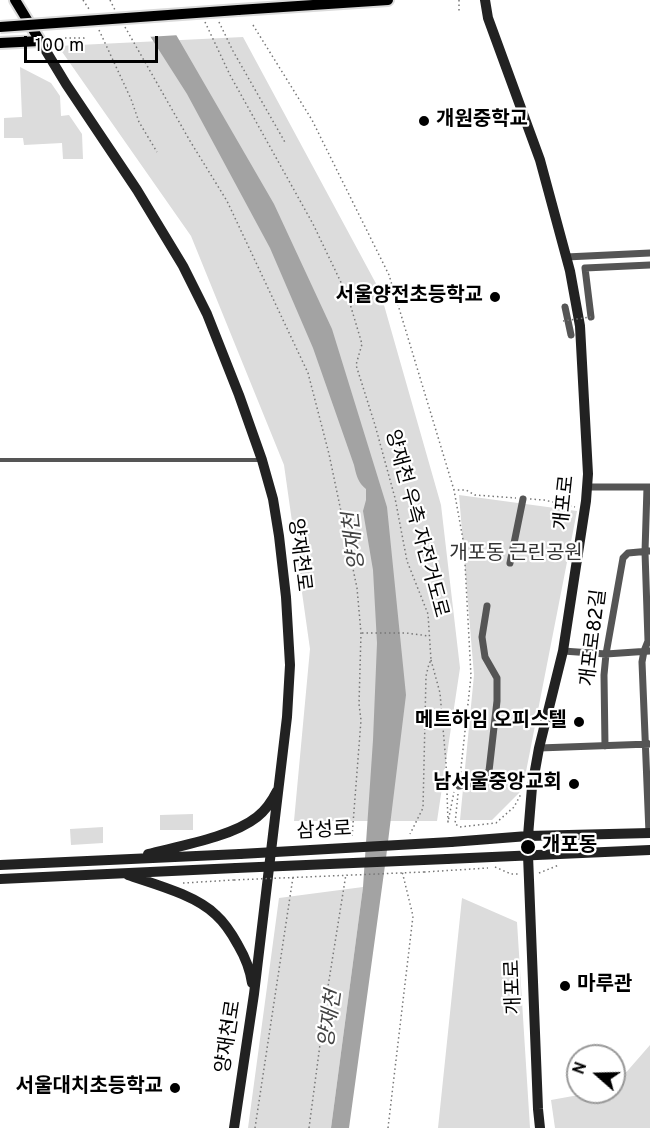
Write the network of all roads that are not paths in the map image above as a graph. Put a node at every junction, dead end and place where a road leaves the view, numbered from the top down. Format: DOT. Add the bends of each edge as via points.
graph roads {
  1 [pos="15,0"];
  2 [pos="388,0"];
  3 [pos="485,0"];
  4 [pos="0,27"];
  5 [pos="40,41"];
  6 [pos="0,43"];
  7 [pos="650,253"];
  8 [pos="566,257"];
  9 [pos="650,265"];
  10 [pos="565,307"];
  11 [pos="591,317"];
  12 [pos="571,335"];
  13 [pos="0,460"];
  14 [pos="262,460"];
  15 [pos="588,487"];
  16 [pos="648,487"];
  17 [pos="523,499"];
  18 [pos="648,551"];
  19 [pos="510,563"];
  20 [pos="487,606"];
  21 [pos="563,651"];
  22 [pos="647,651"];
  23 [pos="606,654"];
  24 [pos="647,744"];
  25 [pos="605,746"];
  26 [pos="539,748"];
  27 [pos="279,788"];
  28 [pos="456,789"];
  29 [pos="649,833"];
  30 [pos="528,836"];
  31 [pos="650,850"];
  32 [pos="528,855"];
  33 [pos="123,861"];
  34 [pos="0,865"];
  35 [pos="122,873"];
  36 [pos="0,879"];
  37 [pos="254,998"];
  38 [pos="234,1128"];
  39 [pos="540,1128"];
  1 -- 5 [label="main road"];
  2 -- 4 [label="main road, bridge"];
  3 -- 8 [label="street, 개포로" via="488,18 540,160"];
  5 -- 6 [label="main road"];
  5 -- 14 [label="street, 양재천로" via="183,266 207,314"];
  7 -- 8 [label="street"];
  8 -- 15 [label="street, 개포로" via="580,326"];
  9 -- 11 [label="street" via="585,268"];
  10 -- 12 [label="street"];
  13 -- 14 [label="lane"];
  14 -- 27 [label="street, 양재천로" via="279,536 290,665"];
  15 -- 16 [label="street"];
  15 -- 21 [label="street, 개포로"];
  16 -- 18 [label="street"];
  17 -- 19 [label="street"];
  18 -- 22 [label="street"];
  18 -- 23 [label="street, 개포로82길" via="628,553 623,558"];
  20 -- 28 [label="street" via="482,638 485,657 497,678 489,771 478,782"];
  21 -- 23 [label="street"];
  21 -- 26 [label="street, 개포로"];
  22 -- 23 [label="street"];
  22 -- 24 [label="street" via="642,662"];
  23 -- 25 [label="street, 개포로82길"];
  24 -- 25 [label="street"];
  24 -- 29 [label="street"];
  25 -- 26 [label="street"];
  26 -- 30 [label="street, 개포로"];
  27 -- 33 [label="street" via="267,807 245,825"];
  27 -- 37 [label="street, 양재천로"];
  29 -- 30 [label="street, 삼성로"];
  30 -- 32 [label="street, 개포로"];
  30 -- 33 [label="street, 삼성로, bridge"];
  31 -- 32 [label="street, 삼성로"];
  32 -- 35 [label="street, 삼성로, bridge"];
  32 -- 39 [label="street, 개포로"];
  33 -- 34 [label="street, 삼성로"];
  35 -- 36 [label="street, 삼성로"];
  35 -- 37 [label="street" via="169,889 216,915 230,930 250,969"];
  37 -- 38 [label="street, 양재천로"];
}
